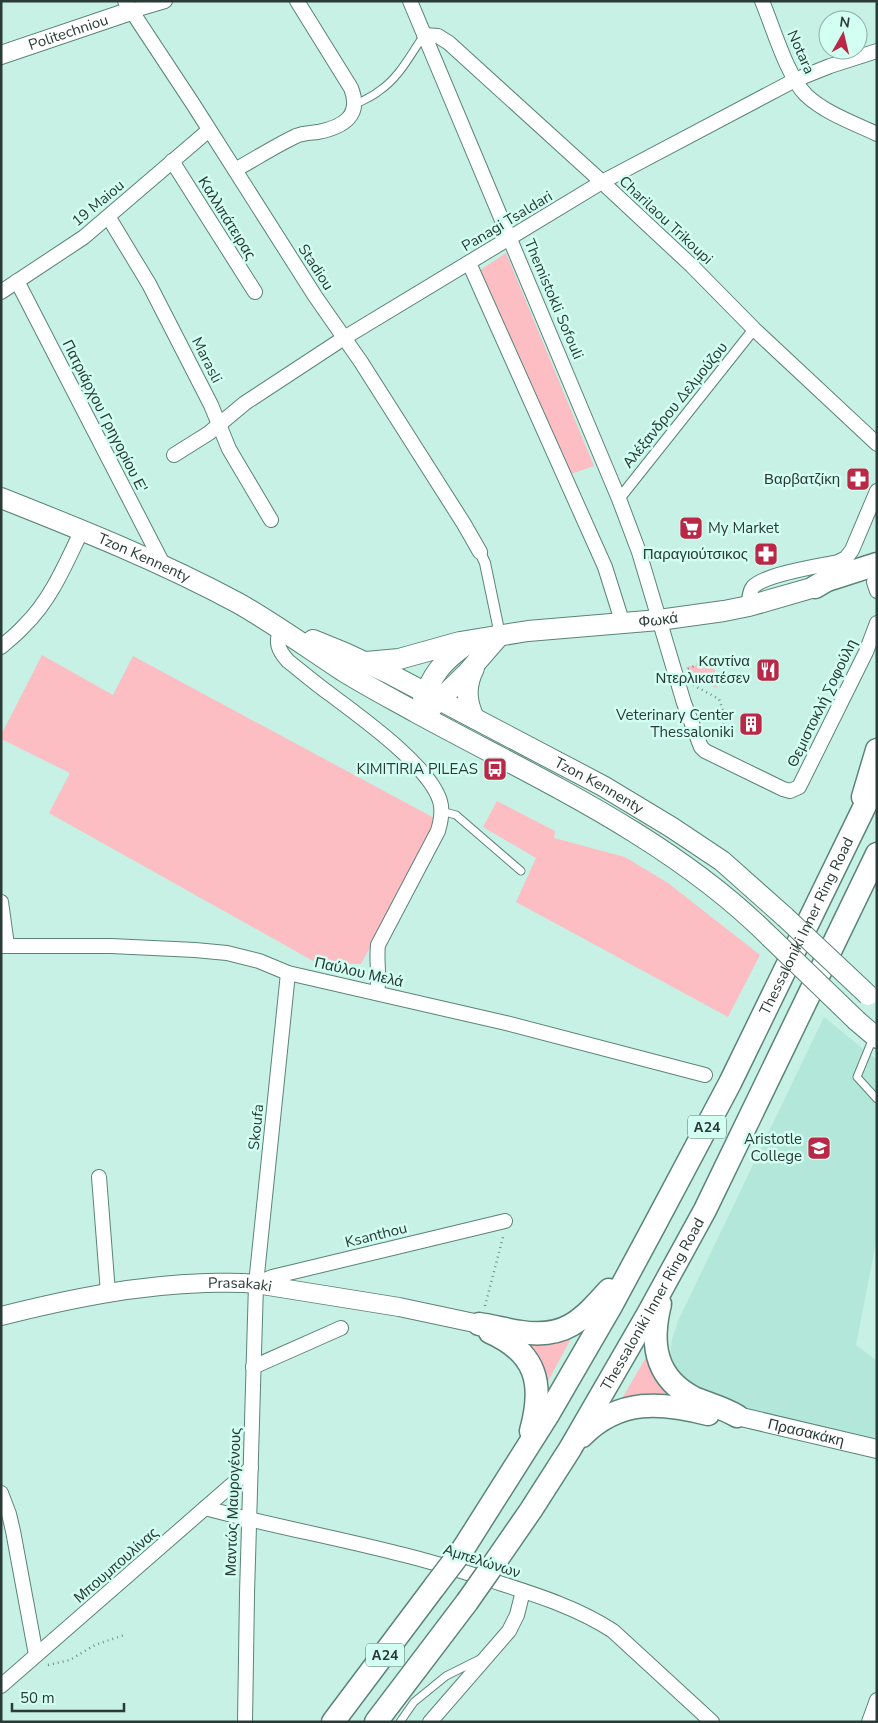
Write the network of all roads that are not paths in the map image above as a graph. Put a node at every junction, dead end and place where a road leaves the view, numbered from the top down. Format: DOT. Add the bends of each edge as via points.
graph roads {
  1 [pos="165,1"];
  2 [pos="297,1"];
  3 [pos="410,1"];
  4 [pos="762,1"];
  5 [pos="128,6"];
  6 [pos="424,35"];
  7 [pos="877,51"];
  8 [pos="1,55"];
  9 [pos="795,80"];
  10 [pos="354,108"];
  11 [pos="209,130"];
  12 [pos="877,134"];
  13 [pos="172,161"];
  14 [pos="235,170"];
  15 [pos="602,182"];
  16 [pos="109,218"];
  17 [pos="510,237"];
  18 [pos="469,263"];
  19 [pos="16,281"];
  20 [pos="1,292"];
  21 [pos="255,292"];
  22 [pos="754,329"];
  23 [pos="344,338"];
  24 [pos="220,425"];
  25 [pos="877,444"];
  26 [pos="174,455"];
  27 [pos="877,491"];
  28 [pos="1,498"];
  29 [pos="619,499"];
  30 [pos="271,520"];
  31 [pos="82,530"];
  32 [pos="480,552"];
  33 [pos="164,566"];
  34 [pos="876,580"];
  35 [pos="815,587"];
  36 [pos="749,606"];
  37 [pos="659,620"];
  38 [pos="877,623"];
  39 [pos="624,624"];
  40 [pos="282,629"];
  41 [pos="500,635"];
  42 [pos="472,640"];
  43 [pos="1,647"];
  44 [pos="366,662"];
  45 [pos="476,663"];
  46 [pos="432,697"];
  47 [pos="421,715"];
  48 [pos="474,718"];
  49 [pos="877,750"];
  50 [pos="877,781"];
  51 [pos="441,811"];
  52 [pos="858,820"];
  53 [pos="875,858"];
  54 [pos="521,872"];
  55 [pos="1,902"];
  56 [pos="4,946"];
  57 [pos="288,973"];
  58 [pos="377,993"];
  59 [pos="872,999"];
  60 [pos="875,1037"];
  61 [pos="705,1075"];
  62 [pos="877,1099"];
  63 [pos="99,1177"];
  64 [pos="505,1221"];
  65 [pos="633,1264"];
  66 [pos="669,1277"];
  67 [pos="256,1284"];
  68 [pos="108,1292"];
  69 [pos="1,1316"];
  70 [pos="479,1324"];
  71 [pos="341,1328"];
  72 [pos="253,1366"];
  73 [pos="737,1416"];
  74 [pos="570,1449"];
  75 [pos="877,1449"];
  76 [pos="518,1464"];
  77 [pos="251,1468"];
  78 [pos="1,1493"];
  79 [pos="204,1508"];
  80 [pos="250,1520"];
  81 [pos="523,1591"];
  82 [pos="489,1655"];
  83 [pos="31,1659"];
  84 [pos="1,1686"];
  85 [pos="877,1700"];
  86 [pos="245,1722"];
  87 [pos="333,1722"];
  88 [pos="376,1722"];
  89 [pos="400,1722"];
  90 [pos="430,1722"];
  91 [pos="712,1722"];
  92 [pos="869,1722"];
  1 -- 5 [label="street, Politechniou"];
  2 -- 10 [label="street" via="351,88"];
  3 -- 6 [label="street, Themistokli Sofouli"];
  4 -- 9 [label="street, Notara"];
  5 -- 8 [label="street, Politechniou"];
  5 -- 11 [label="street, Stadiou"];
  6 -- 10 [label="lane" via="396,75 379,92"];
  6 -- 15 [label="street, Charilaou Trikoupi" via="438,36 449,43"];
  6 -- 17 [label="street, Themistokli Sofouli"];
  7 -- 9 [label="street, Panagi Tsaldari"];
  9 -- 12 [label="street, Notara" via="814,101"];
  9 -- 15 [label="street, Panagi Tsaldari"];
  10 -- 14 [label="street" via="346,121 338,126 300,134"];
  11 -- 13 [label="street, 19 Maiou"];
  11 -- 14 [label="street, Stadiou"];
  13 -- 16 [label="street, 19 Maiou"];
  13 -- 21 [label="street, Καλλιπάτειρας"];
  14 -- 23 [label="street, Stadiou"];
  15 -- 17 [label="street, Panagi Tsaldari"];
  15 -- 22 [label="street, Charilaou Trikoupi"];
  16 -- 19 [label="street, 19 Maiou"];
  16 -- 24 [label="street, Marasli" via="149,284"];
  17 -- 18 [label="street, Panagi Tsaldari"];
  17 -- 29 [label="street, Themistokli Sofouli"];
  18 -- 23 [label="street, Panagi Tsaldari"];
  18 -- 39 [label="street" via="605,567"];
  19 -- 20 [label="street, 19 Maiou"];
  19 -- 33 [label="street, Πατριάρχου Γρηγορίου Ε'"];
  22 -- 25 [label="street, Charilaou Trikoupi"];
  22 -- 29 [label="street, Αλέξανδρου Δελμούζου"];
  23 -- 24 [label="street, Panagi Tsaldari" via="245,403"];
  23 -- 32 [label="street, Stadiou"];
  24 -- 26 [label="street, Panagi Tsaldari"];
  24 -- 30 [label="street, Marasli" via="234,459"];
  27 -- 36 [label="street" via="846,558 760,582 751,590"];
  28 -- 31 [label="main road, Tzon Kennenty"];
  29 -- 37 [label="street"];
  31 -- 33 [label="main road, Tzon Kennenty"];
  31 -- 43 [label="street" via="44,602 24,627"];
  32 -- 41 [label="street"];
  33 -- 40 [label="main road, Tzon Kennenty"];
  34 -- 35 [label="highway" via="827,580"];
  35 -- 36 [label="main road, Φωκά"];
  36 -- 37 [label="main road, Φωκά"];
  37 -- 38 [label="street, Θεμιστοκλή Σοφούλη" via="698,742 705,751 790,791 798,787 866,652"];
  37 -- 39 [label="main road, Φωκά"];
  39 -- 41 [label="main road, Φωκά"];
  40 -- 44 [label="main road, Tzon Kennenty"];
  40 -- 47 [label="main road, Tzon Kennenty" via="361,682"];
  40 -- 51 [label="street" via="277,644 280,652 419,768 434,788"];
  41 -- 42 [label="main road, Φωκά"];
  41 -- 45 [label="main road, Φωκά"];
  42 -- 44 [label="main road" via="407,658"];
  42 -- 46 [label="main road, Φωκά" via="444,663 435,675"];
  44 -- 46 [label="main road, Tzon Kennenty"];
  45 -- 46 [label="main road, Φωκά"];
  45 -- 48 [label="main road" via="467,694"];
  46 -- 47 [label="main road, Φωκά"];
  46 -- 48 [label="main road, Tzon Kennenty"];
  47 -- 60 [label="main road, Tzon Kennenty, bridge" via="601,813 687,866 721,892"];
  48 -- 59 [label="main road, Tzon Kennenty, bridge" via="603,786 722,861"];
  49 -- 52 [label="highway"];
  50 -- 52 [label="highway, Thessaloniki Inner Ring Road / Α24"];
  51 -- 54 [label="lane" via="456,815"];
  51 -- 58 [label="street" via="438,831 378,945"];
  52 -- 65 [label="highway, Thessaloniki Inner Ring Road / Α24" via="730,1083"];
  53 -- 66 [label="highway, Thessaloniki Inner Ring Road / Α24" via="727,1167"];
  55 -- 56 [label="street"];
  56 -- 57 [label="street, Παύλου Μελά" via="111,946 227,953"];
  57 -- 58 [label="street, Παύλου Μελά"];
  57 -- 67 [label="street, Skoufa"];
  58 -- 61 [label="street, Παύλου Μελά"];
  60 -- 62 [label="lane" via="857,1077"];
  63 -- 68 [label="street"];
  64 -- 67 [label="street, Ksanthou" via="272,1277"];
  65 -- 70 [label="highway" via="585,1317 566,1328 533,1334"];
  65 -- 76 [label="highway, Thessaloniki Inner Ring Road / Α24"];
  66 -- 73 [label="highway" via="655,1334 664,1373 675,1386 688,1394"];
  66 -- 74 [label="highway, Thessaloniki Inner Ring Road / Α24"];
  67 -- 68 [label="street, Prasakaki" via="188,1284"];
  67 -- 70 [label="street, Prasakaki" via="430,1312"];
  67 -- 72 [label="street, Μαντώς Μαυρογένους"];
  68 -- 69 [label="street, Prasakaki"];
  70 -- 76 [label="highway" via="518,1350 536,1380 534,1416"];
  71 -- 72 [label="street"];
  72 -- 77 [label="street, Μαντώς Μαυρογένους"];
  73 -- 74 [label="highway" via="662,1405 629,1407 588,1430"];
  73 -- 75 [label="street, Πρασακάκη"];
  74 -- 88 [label="highway, Thessaloniki Inner Ring Road / Α24, bridge" via="494,1565"];
  76 -- 87 [label="highway, Α24, bridge" via="463,1550"];
  77 -- 79 [label="street, Μπουμπουλίνας"];
  77 -- 80 [label="street, Μαντώς Μαυρογένους"];
  78 -- 83 [label="street" via="13,1532"];
  79 -- 80 [label="street, Αμπελώνων"];
  79 -- 83 [label="street, Μπουμπουλίνας"];
  80 -- 81 [label="street, Αμπελώνων" via="444,1565"];
  80 -- 86 [label="street, Μαντώς Μαυρογένους"];
  81 -- 82 [label="street" via="512,1627"];
  81 -- 91 [label="street, Αμπελώνων" via="602,1624 640,1654"];
  82 -- 89 [label="lane" via="446,1676 414,1702"];
  82 -- 90 [label="street"];
  83 -- 84 [label="street, Μπουμπουλίνας"];
  85 -- 92 [label="street"];
}
